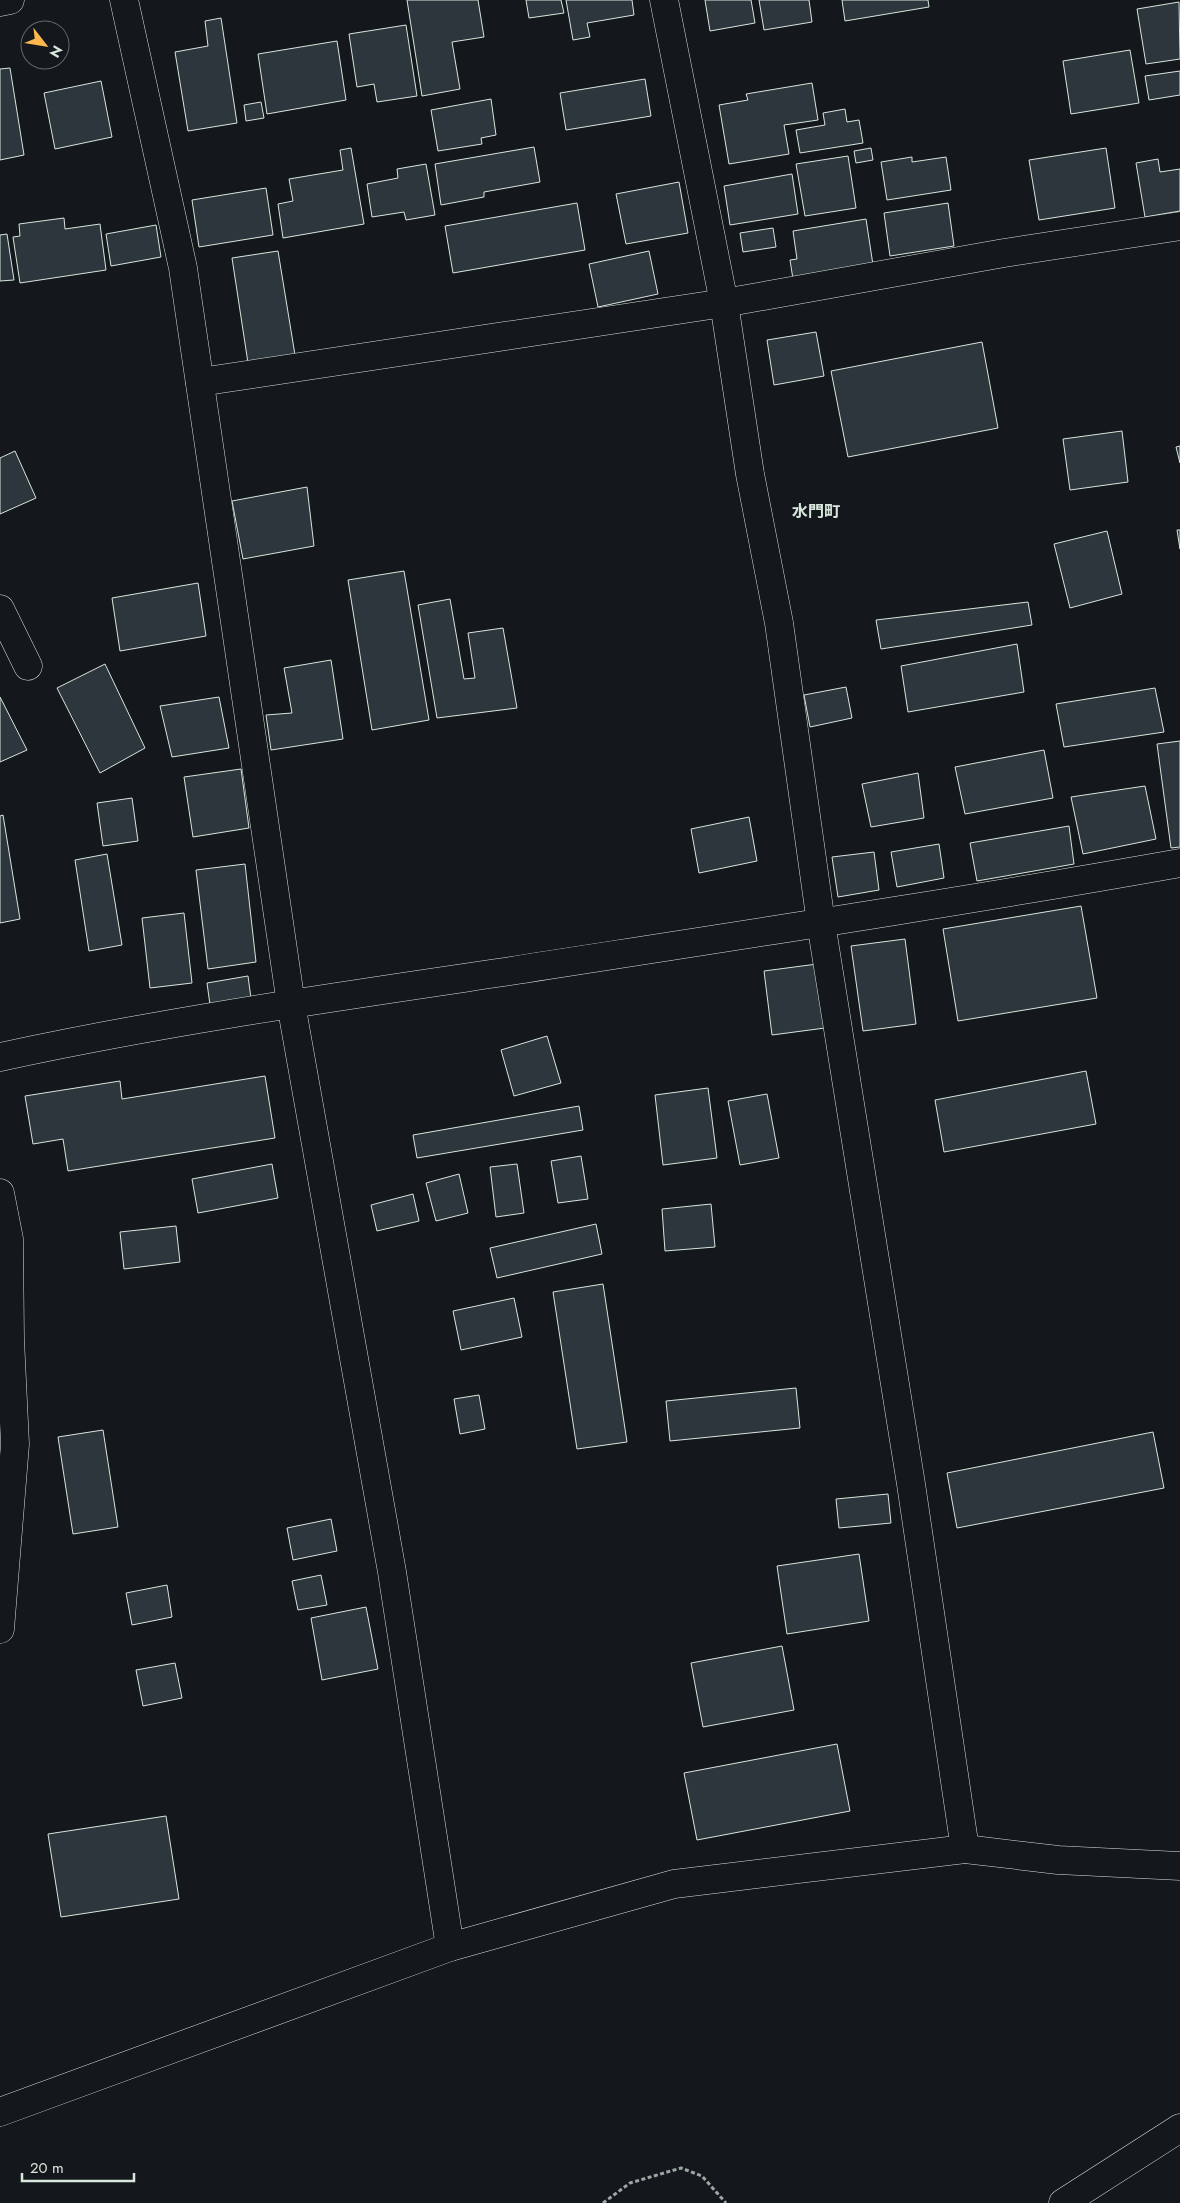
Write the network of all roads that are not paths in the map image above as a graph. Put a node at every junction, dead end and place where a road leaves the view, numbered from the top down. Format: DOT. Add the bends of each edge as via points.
graph roads {
  1 [pos="10,0"];
  2 [pos="124,0"];
  3 [pos="664,0"];
  4 [pos="0,2"];
  5 [pos="1180,226"];
  6 [pos="724,303"];
  7 [pos="200,382"];
  8 [pos="0,609"];
  9 [pos="28,666"];
  10 [pos="1180,863"];
  11 [pos="821,923"];
  12 [pos="291,1004"];
  13 [pos="0,1057"];
  14 [pos="0,1193"];
  15 [pos="0,1629"];
  16 [pos="965,1849"];
  17 [pos="1180,1866"];
  18 [pos="450,1947"];
  19 [pos="0,2112"];
  20 [pos="1180,2128"];
  21 [pos="1062,2203"];
  1 -- 4 [label="street"];
  2 -- 7 [label="street" via="183,268"];
  3 -- 6 [label="street"];
  5 -- 6 [label="street" via="1004,253"];
  6 -- 7 [label="street"];
  6 -- 11 [label="street" via="750,474 779,623"];
  7 -- 12 [label="street"];
  8 -- 9 [label="street"];
  10 -- 11 [label="street"];
  11 -- 12 [label="street"];
  11 -- 16 [label="street"];
  12 -- 13 [label="street"];
  12 -- 18 [label="street" via="392,1572"];
  14 -- 15 [label="street" via="9,1239 15,1444"];
  16 -- 17 [label="street" via="1058,1860"];
  16 -- 18 [label="street" via="674,1884"];
  18 -- 19 [label="street"];
  20 -- 21 [label="street"];
}
